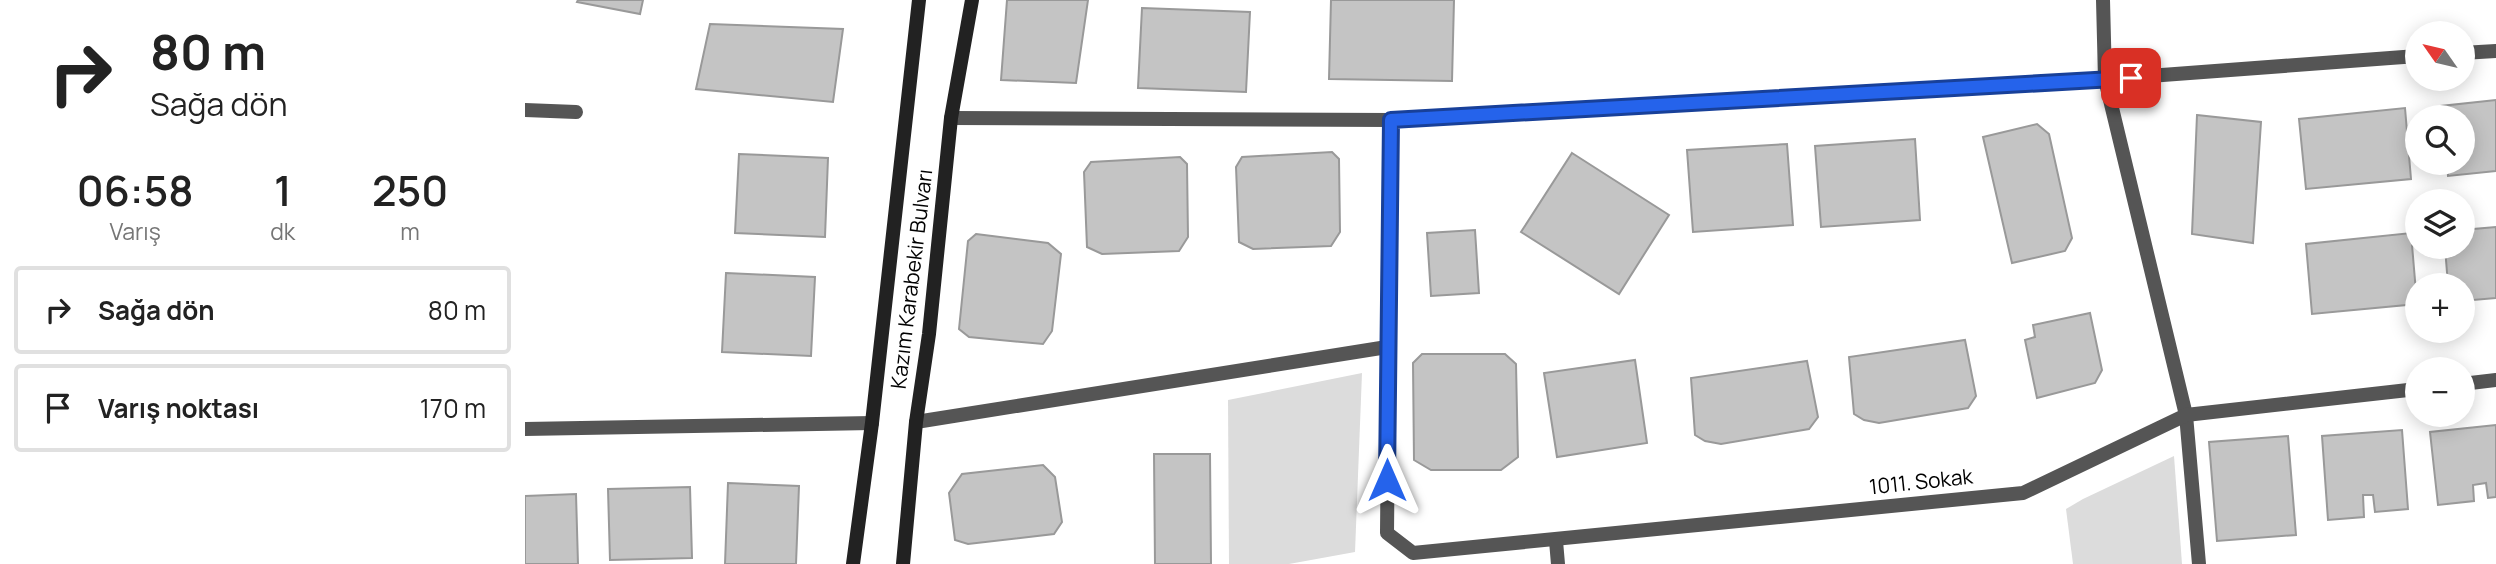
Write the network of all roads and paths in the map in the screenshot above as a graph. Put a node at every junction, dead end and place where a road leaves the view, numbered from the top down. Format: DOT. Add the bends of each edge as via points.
graph roads {
  1 [pos="919,0"];
  2 [pos="972,0"];
  3 [pos="2103,0"];
  4 [pos="2496,51"];
  5 [pos="2475,52"];
  6 [pos="2405,57"];
  7 [pos="2105,79"];
  8 [pos="525,110"];
  9 [pos="576,112"];
  10 [pos="951,118"];
  11 [pos="1391,120"];
  12 [pos="1387,347"];
  13 [pos="2496,380"];
  14 [pos="2475,382"];
  15 [pos="2405,390"];
  16 [pos="2186,415"];
  17 [pos="916,422"];
  18 [pos="872,424"];
  19 [pos="525,429"];
  20 [pos="1556,541"];
  21 [pos="853,564"];
  22 [pos="903,564"];
  23 [pos="1558,564"];
  24 [pos="2199,564"];
  1 -- 18 [label="main road, Kazım Karabekir Bulvarı"];
  2 -- 10 [label="main road, Kazım Karabekir Bulvarı"];
  3 -- 7 [label="street"];
  4 -- 5 [label="street"];
  6 -- 7 [label="street"];
  7 -- 11 [label="street"];
  7 -- 16 [label="street"];
  8 -- 9 [label="street"];
  10 -- 11 [label="street"];
  10 -- 17 [label="main road, Kazım Karabekir Bulvarı"];
  11 -- 12 [label="street"];
  12 -- 17 [label="street"];
  12 -- 20 [label="street, 1011. Sokak" via="1387,533 1413,553"];
  13 -- 14 [label="street"];
  15 -- 16 [label="street, 1011. Sokak"];
  16 -- 20 [label="street, 1011. Sokak" via="2022,493"];
  16 -- 24 [label="street"];
  17 -- 22 [label="main road, Kazım Karabekir Bulvarı"];
  18 -- 19 [label="street"];
  18 -- 21 [label="main road, Kazım Karabekir Bulvarı"];
  20 -- 23 [label="street"];
}
